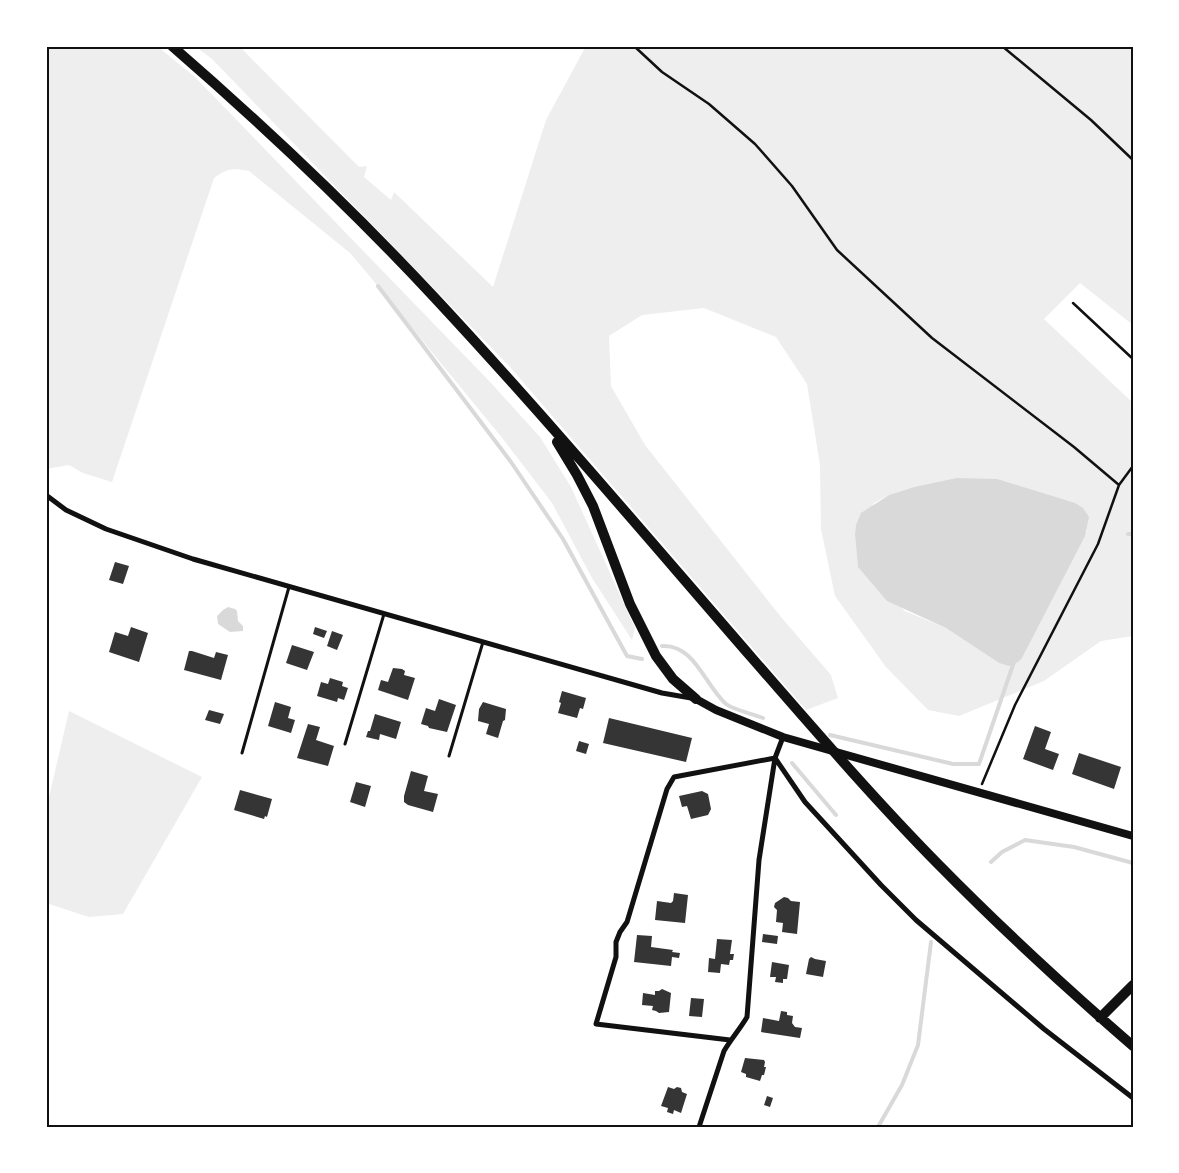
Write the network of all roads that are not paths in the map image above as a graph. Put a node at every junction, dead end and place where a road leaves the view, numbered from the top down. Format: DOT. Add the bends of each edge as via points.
graph roads {
  1 [pos="172,46"];
  2 [pos="541,416"];
  3 [pos="46,495"];
  4 [pos="289,587"];
  5 [pos="384,614"];
  6 [pos="483,642"];
  7 [pos="696,699"];
  8 [pos="783,737"];
  9 [pos="345,744"];
  10 [pos="242,753"];
  11 [pos="449,756"];
  12 [pos="775,758"];
  13 [pos="1133,836"];
  14 [pos="1133,985"];
  15 [pos="1100,1018"];
  16 [pos="730,1040"];
  17 [pos="1133,1046"];
  18 [pos="1133,1098"];
  19 [pos="699,1127"];
  1 -- 2 [label="main road" via="367,228"];
  2 -- 7 [label="main road" via="578,475 593,506 630,604 656,656 673,678"];
  2 -- 15 [label="main road" via="878,801 999,924"];
  3 -- 4 [label="street" via="66,510 106,529 193,560"];
  4 -- 5 [label="street"];
  4 -- 10 [label="lane"];
  5 -- 6 [label="street"];
  5 -- 9 [label="lane"];
  6 -- 7 [label="street" via="662,693"];
  6 -- 11 [label="lane"];
  7 -- 8 [label="street"];
  8 -- 12 [label="street"];
  8 -- 13 [label="street"];
  12 -- 16 [label="street" via="759,860 747,1016"];
  12 -- 16 [label="street" via="674,777 667,789 627,922 618,935 616,957 596,1024"];
  12 -- 18 [label="street" via="804,802 916,920 1044,1029"];
  14 -- 15 [label="main road"];
  15 -- 17 [label="main road"];
  16 -- 19 [label="street"];
}
